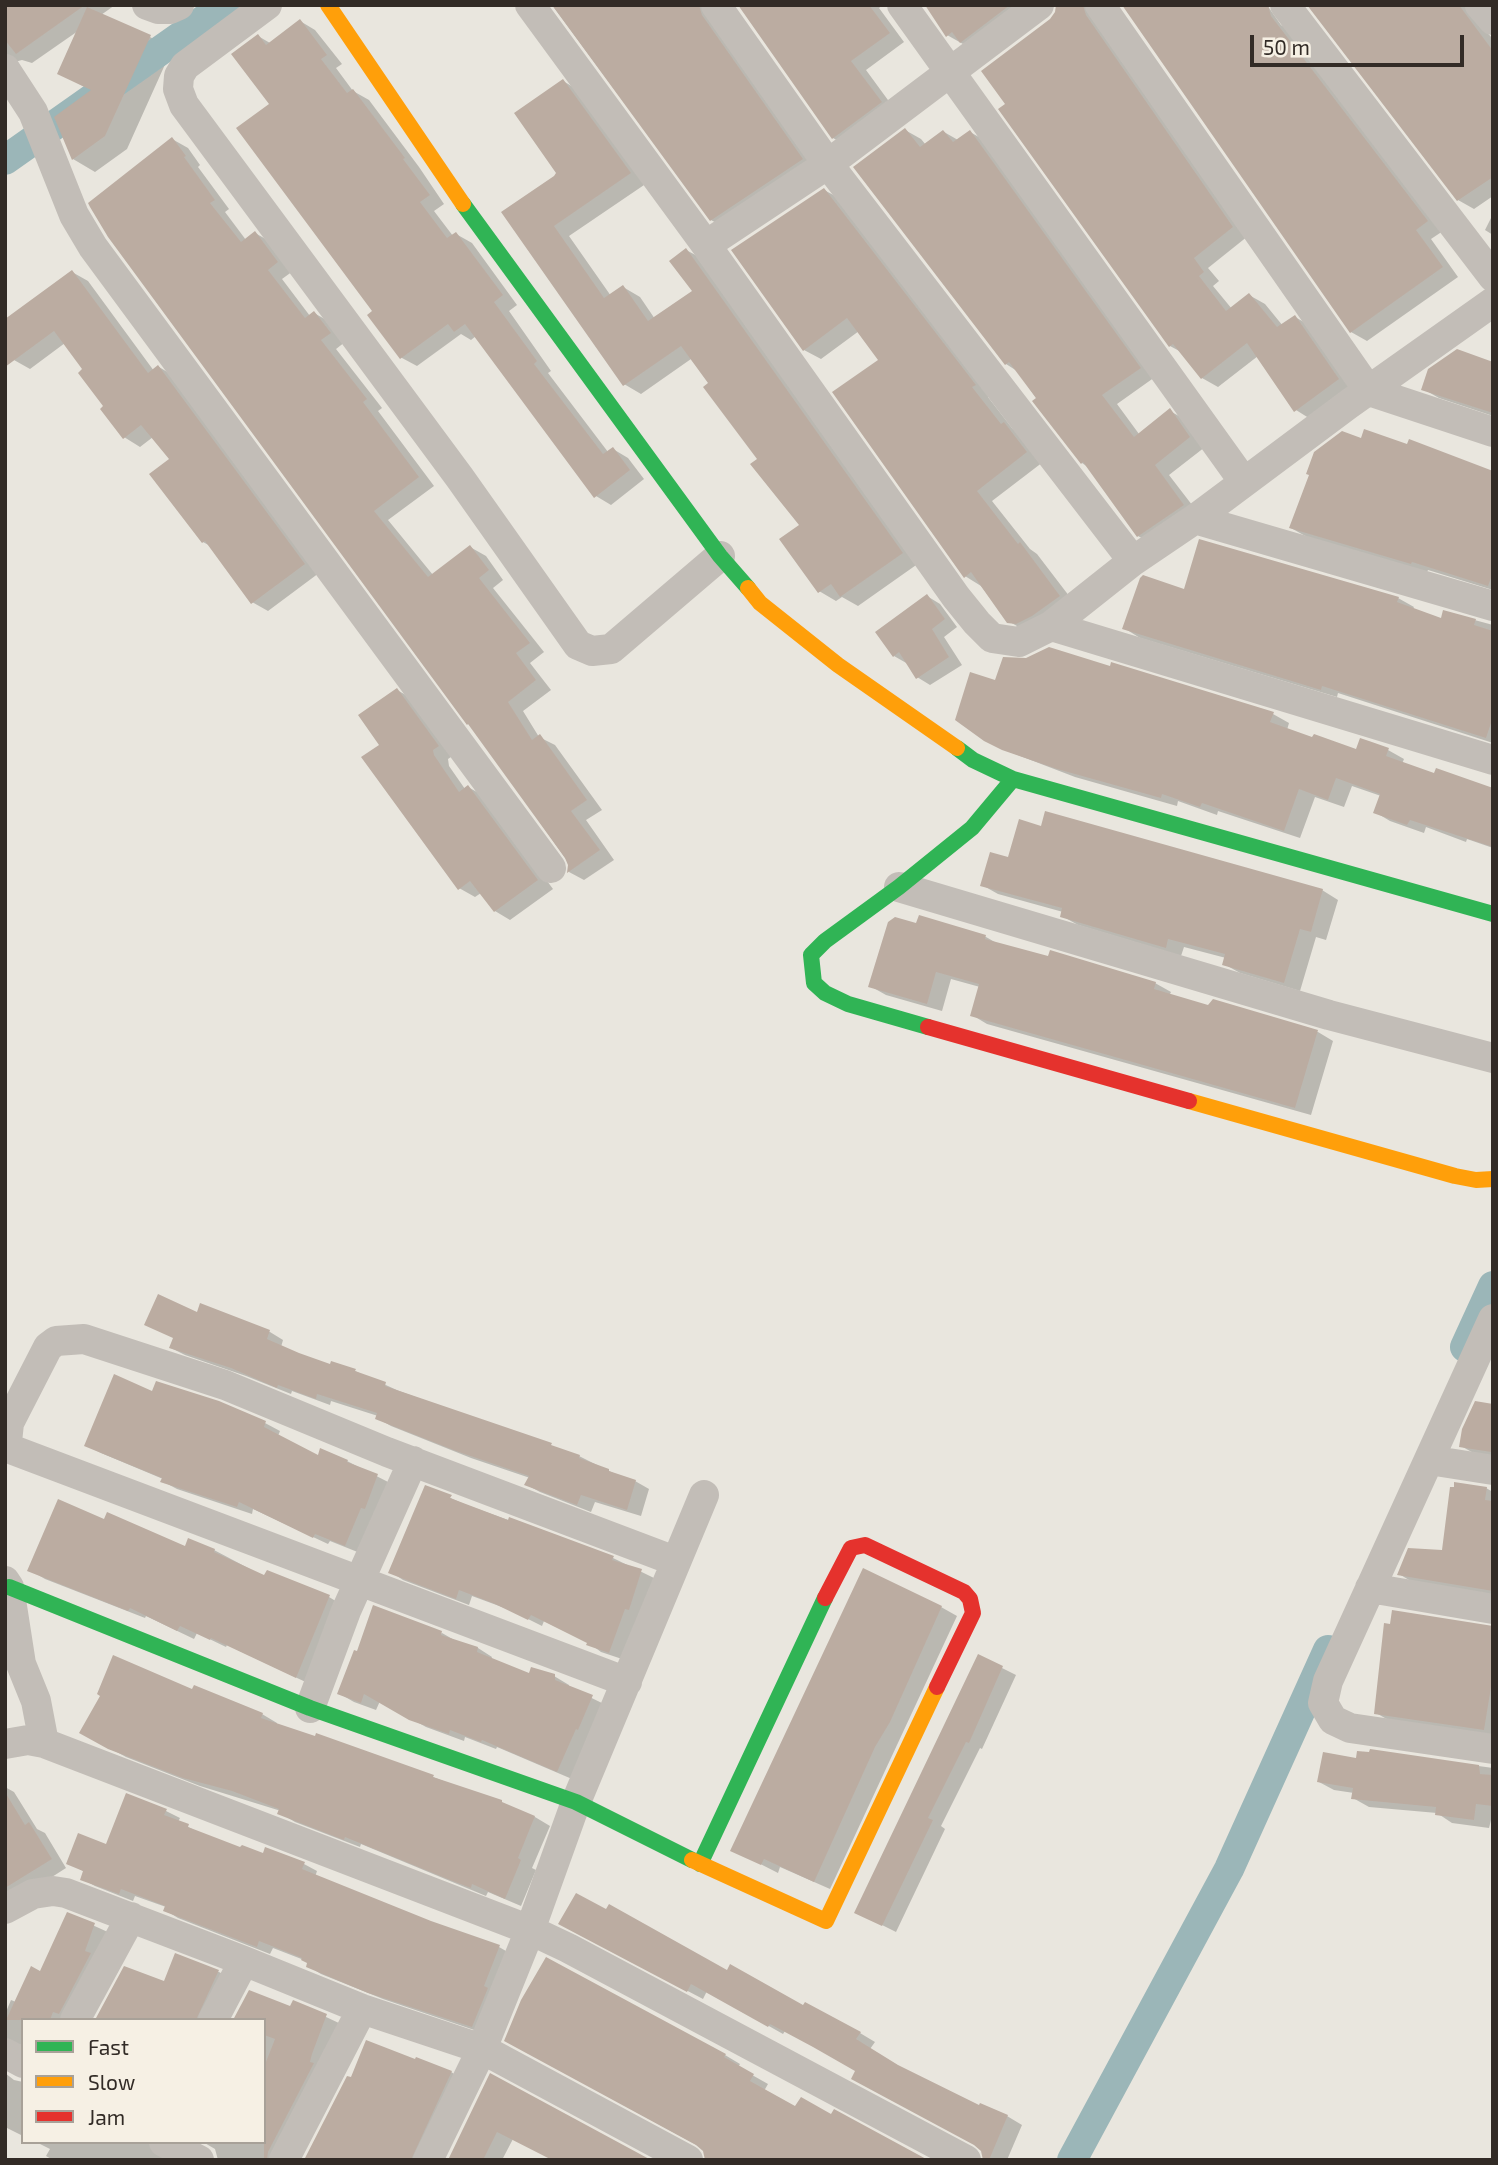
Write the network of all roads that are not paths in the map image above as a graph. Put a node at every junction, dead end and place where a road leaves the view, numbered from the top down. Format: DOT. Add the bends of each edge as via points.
graph roads {
  1 [pos="147,5"];
  2 [pos="179,5"];
  3 [pos="267,5"];
  4 [pos="328,5"];
  5 [pos="530,5"];
  6 [pos="716,5"];
  7 [pos="902,5"];
  8 [pos="1039,5"];
  9 [pos="1100,5"];
  10 [pos="1285,5"];
  11 [pos="1480,5"];
  12 [pos="1493,20"];
  13 [pos="5,69"];
  14 [pos="949,72"];
  15 [pos="828,164"];
  16 [pos="706,245"];
  17 [pos="1493,277"];
  18 [pos="1493,302"];
  19 [pos="1369,391"];
  20 [pos="1493,432"];
  21 [pos="1244,482"];
  22 [pos="1195,519"];
  23 [pos="720,556"];
  24 [pos="1133,561"];
  25 [pos="1493,607"];
  26 [pos="1051,626"];
  27 [pos="1493,760"];
  28 [pos="1013,779"];
  29 [pos="551,868"];
  30 [pos="899,887"];
  31 [pos="1493,914"];
  32 [pos="1493,1058"];
  33 [pos="1493,1180"];
  34 [pos="1491,1327"];
  35 [pos="9,1455"];
  36 [pos="1429,1460"];
  37 [pos="413,1461"];
  38 [pos="1493,1470"];
  39 [pos="704,1495"];
  40 [pos="675,1561"];
  41 [pos="359,1579"];
  42 [pos="7,1584"];
  43 [pos="1370,1588"];
  44 [pos="1493,1609"];
  45 [pos="627,1682"];
  46 [pos="310,1707"];
  47 [pos="44,1743"];
  48 [pos="5,1744"];
  49 [pos="1493,1749"];
  50 [pos="576,1802"];
  51 [pos="700,1864"];
  52 [pos="5,1909"];
  53 [pos="131,1917"];
  54 [pos="530,1930"];
  55 [pos="244,1961"];
  56 [pos="362,2009"];
  57 [pos="76,2018"];
  58 [pos="214,2018"];
  59 [pos="482,2049"];
  60 [pos="5,2053"];
  61 [pos="21,2062"];
  62 [pos="168,2144"];
  63 [pos="199,2160"];
  64 [pos="284,2160"];
  65 [pos="428,2160"];
  66 [pos="688,2160"];
  67 [pos="966,2160"];
  1 -- 2 [label="street" via="158,9"];
  3 -- 23 [label="street" via="185,66 178,89 184,105 578,645 592,651 611,649"];
  4 -- 23 [label="street" via="463,204"];
  5 -- 16 [label="street"];
  6 -- 15 [label="street"];
  7 -- 14 [label="street"];
  8 -- 14 [label="street"];
  9 -- 19 [label="street"];
  10 -- 17 [label="street"];
  11 -- 12 [label="street"];
  13 -- 29 [label="street" via="33,112 74,215 93,247"];
  14 -- 15 [label="street"];
  14 -- 21 [label="street"];
  15 -- 16 [label="street"];
  15 -- 24 [label="street"];
  16 -- 26 [label="street" via="977,623 992,638 1019,642"];
  18 -- 19 [label="street"];
  19 -- 20 [label="street"];
  19 -- 21 [label="street"];
  21 -- 22 [label="street"];
  22 -- 24 [label="street"];
  22 -- 25 [label="street"];
  23 -- 28 [label="street" via="760,603 838,666 973,760"];
  24 -- 26 [label="street"];
  26 -- 27 [label="street"];
  28 -- 30 [label="street" via="972,828"];
  28 -- 31 [label="street"];
  30 -- 32 [label="street" via="1329,1015"];
  30 -- 33 [label="street" via="811,955 814,983 825,993 848,1004 1455,1176"];
  34 -- 36 [label="street"];
  35 -- 37 [label="street" via="9,1423 48,1347 56,1341 84,1339 225,1385"];
  35 -- 41 [label="street"];
  36 -- 38 [label="street"];
  36 -- 43 [label="street"];
  37 -- 40 [label="street"];
  37 -- 41 [label="street"];
  39 -- 40 [label="street"];
  40 -- 45 [label="street"];
  41 -- 45 [label="street"];
  41 -- 46 [label="street"];
  42 -- 46 [label="street"];
  42 -- 47 [label="street" via="21,1664 36,1700"];
  43 -- 44 [label="street"];
  43 -- 49 [label="street" via="1328,1681 1326,1712 1350,1728"];
  45 -- 50 [label="street"];
  46 -- 50 [label="street"];
  47 -- 48 [label="street"];
  47 -- 54 [label="street"];
  50 -- 51 [label="street"];
  50 -- 54 [label="street"];
  51 -- 51 [label="street" via="826,1921 973,1613 964,1592 865,1545 851,1548"];
  52 -- 53 [label="street" via="33,1894 53,1891"];
  53 -- 55 [label="street"];
  53 -- 57 [label="street"];
  54 -- 59 [label="street"];
  54 -- 67 [label="street"];
  55 -- 56 [label="street"];
  55 -- 58 [label="street"];
  56 -- 59 [label="street"];
  56 -- 64 [label="street"];
  59 -- 65 [label="street"];
  59 -- 66 [label="street"];
  60 -- 61 [label="street"];
  62 -- 63 [label="street"];
}
